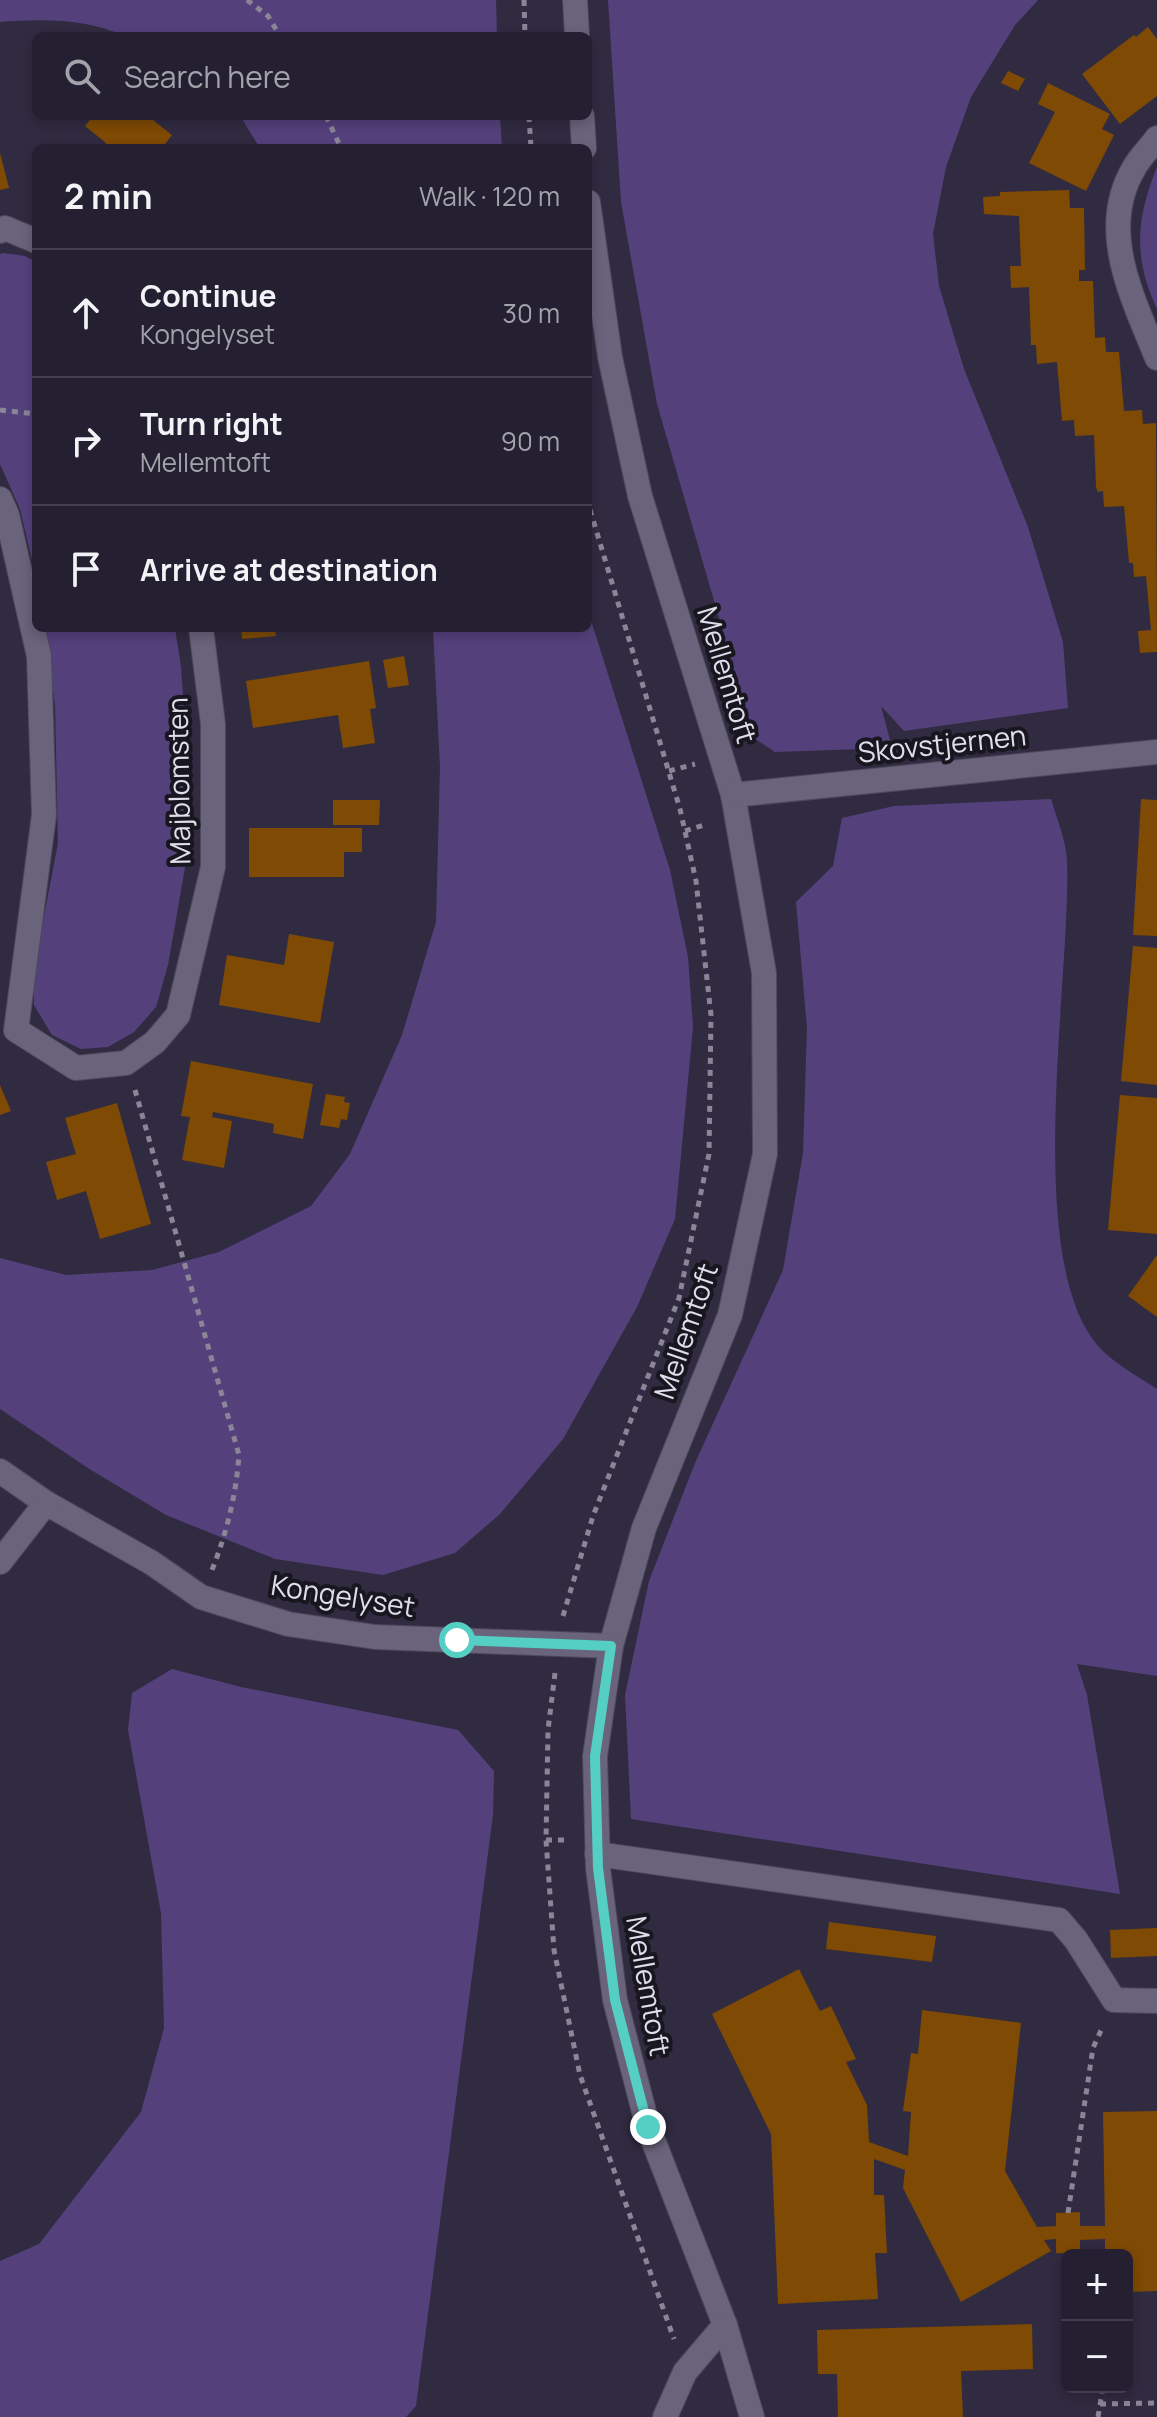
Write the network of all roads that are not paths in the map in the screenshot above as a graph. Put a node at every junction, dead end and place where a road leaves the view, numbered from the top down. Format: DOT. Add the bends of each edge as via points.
graph roads {
  1 [pos="575,0"];
  2 [pos="577,32"];
  3 [pos="582,120"];
  4 [pos="1157,138"];
  5 [pos="584,144"];
  6 [pos="0,231"];
  7 [pos="32,239"];
  8 [pos="592,260"];
  9 [pos="1157,358"];
  10 [pos="599,361"];
  11 [pos="0,499"];
  12 [pos="32,625"];
  13 [pos="34,632"];
  14 [pos="202,632"];
  15 [pos="1157,752"];
  16 [pos="733,795"];
  17 [pos="0,1471"];
  18 [pos="46,1503"];
  19 [pos="0,1562"];
  20 [pos="611,1646"];
  21 [pos="597,1854"];
  22 [pos="1157,2001"];
  23 [pos="725,2325"];
  24 [pos="665,2417"];
  25 [pos="752,2417"];
  1 -- 2 [label="street"];
  3 -- 5 [label="street"];
  4 -- 9 [label="street" via="1133,169 1120,205 1118,239 1123,273"];
  6 -- 7 [label="street" via="5,228"];
  8 -- 10 [label="street, Mellemtoft"];
  10 -- 16 [label="street, Mellemtoft"];
  11 -- 12 [label="street, Majblomsten"];
  13 -- 14 [label="street, Majblomsten" via="39,656 44,815 16,1030 76,1068 126,1063 155,1042 178,1015 213,867 213,724"];
  15 -- 16 [label="street, Skovstjernen"];
  16 -- 20 [label="street, Mellemtoft" via="764,973 765,1154 730,1315 644,1528"];
  17 -- 18 [label="street, Kongelyset"];
  18 -- 19 [label="street"];
  18 -- 20 [label="street, Kongelyset" via="201,1597 288,1624 375,1637"];
  20 -- 21 [label="street, Mellemtoft" via="595,1756"];
  21 -- 22 [label="street" via="1059,1920 1114,2000"];
  21 -- 23 [label="street, Mellemtoft" via="615,2000 648,2127"];
  23 -- 24 [label="street" via="685,2372"];
  23 -- 25 [label="street, Mellemtoft"];
}
